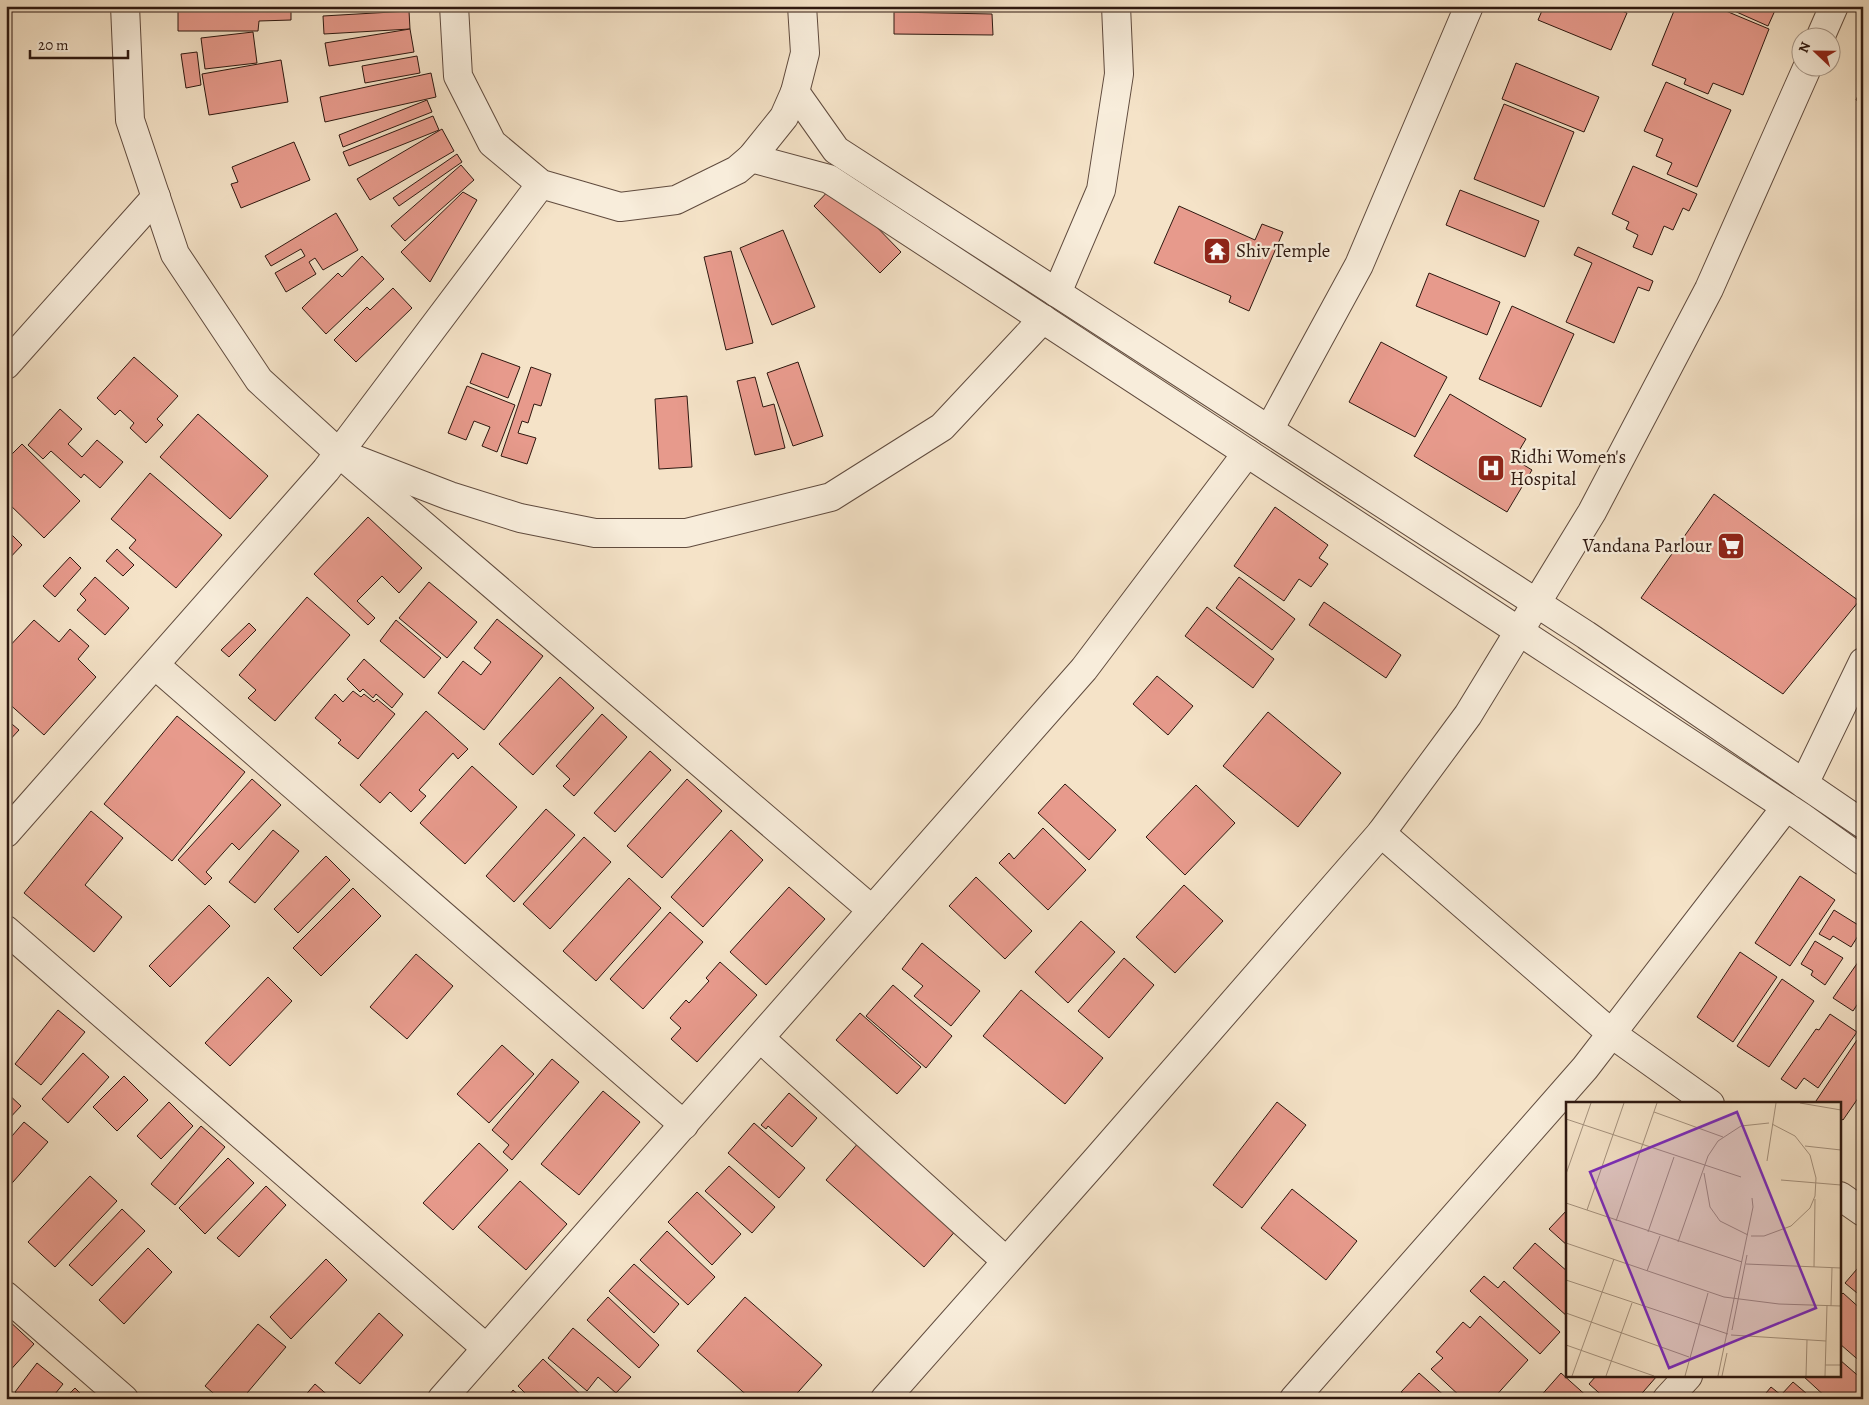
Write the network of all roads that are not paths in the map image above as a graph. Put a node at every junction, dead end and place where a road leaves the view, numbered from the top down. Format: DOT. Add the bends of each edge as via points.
graph roads {
  1 [pos="125,6"];
  2 [pos="454,6"];
  3 [pos="802,6"];
  4 [pos="1116,6"];
  5 [pos="1469,6"];
  6 [pos="1834,6"];
  7 [pos="1824,28"];
  8 [pos="1803,78"];
  9 [pos="795,92"];
  10 [pos="751,158"];
  11 [pos="541,184"];
  12 [pos="156,197"];
  13 [pos="1057,293"];
  14 [pos="1043,319"];
  15 [pos="6,365"];
  16 [pos="1269,430"];
  17 [pos="1247,452"];
  18 [pos="339,453"];
  19 [pos="1537,602"];
  20 [pos="1519,632"];
  21 [pos="1863,662"];
  22 [pos="155,665"];
  23 [pos="1804,784"];
  24 [pos="1786,807"];
  25 [pos="1863,824"];
  26 [pos="6,833"];
  27 [pos="1381,833"];
  28 [pos="1863,861"];
  29 [pos="872,910"];
  30 [pos="6,930"];
  31 [pos="1612,1034"];
  32 [pos="760,1038"];
  33 [pos="1707,1102"];
  34 [pos="684,1124"];
  35 [pos="1006,1261"];
  36 [pos="6,1296"];
  37 [pos="486,1348"];
  38 [pos="1686,1378"];
  39 [pos="124,1399"];
  40 [pos="442,1399"];
  41 [pos="884,1399"];
  42 [pos="1294,1399"];
  43 [pos="1667,1399"];
  1 -- 12 [label="street" via="130,120"];
  2 -- 11 [label="street" via="458,76 492,143"];
  3 -- 9 [label="street" via="805,53"];
  4 -- 13 [label="street" via="1119,74 1101,190"];
  5 -- 16 [label="street" via="1359,265"];
  6 -- 7 [label="street"];
  8 -- 19 [label="street" via="1709,289 1592,512"];
  9 -- 10 [label="street" via="784,117"];
  9 -- 13 [label="street" via="836,150"];
  10 -- 11 [label="street" via="737,170 676,200 620,207"];
  10 -- 14 [label="street" via="829,179"];
  11 -- 18 [label="street"];
  12 -- 15 [label="street"];
  12 -- 18 [label="street" via="175,254 259,380"];
  13 -- 16 [label="street"];
  14 -- 17 [label="street"];
  14 -- 18 [label="street" via="942,427 831,497 686,533 595,533 520,518 450,496"];
  16 -- 19 [label="street"];
  17 -- 20 [label="street"];
  17 -- 29 [label="street" via="1084,669"];
  18 -- 22 [label="street"];
  18 -- 29 [label="street"];
  19 -- 20 [label="street"];
  19 -- 23 [label="street"];
  20 -- 24 [label="street"];
  20 -- 27 [label="street" via="1468,714"];
  21 -- 23 [label="street"];
  22 -- 26 [label="street"];
  22 -- 34 [label="street"];
  23 -- 25 [label="street"];
  24 -- 28 [label="street"];
  24 -- 31 [label="street"];
  27 -- 31 [label="street"];
  27 -- 35 [label="street"];
  29 -- 32 [label="street"];
  30 -- 37 [label="street"];
  31 -- 33 [label="street"];
  31 -- 42 [label="street"];
  32 -- 34 [label="street"];
  32 -- 35 [label="street"];
  34 -- 37 [label="street"];
  35 -- 41 [label="street"];
  36 -- 39 [label="street"];
  37 -- 40 [label="street"];
  38 -- 43 [label="street"];
}
